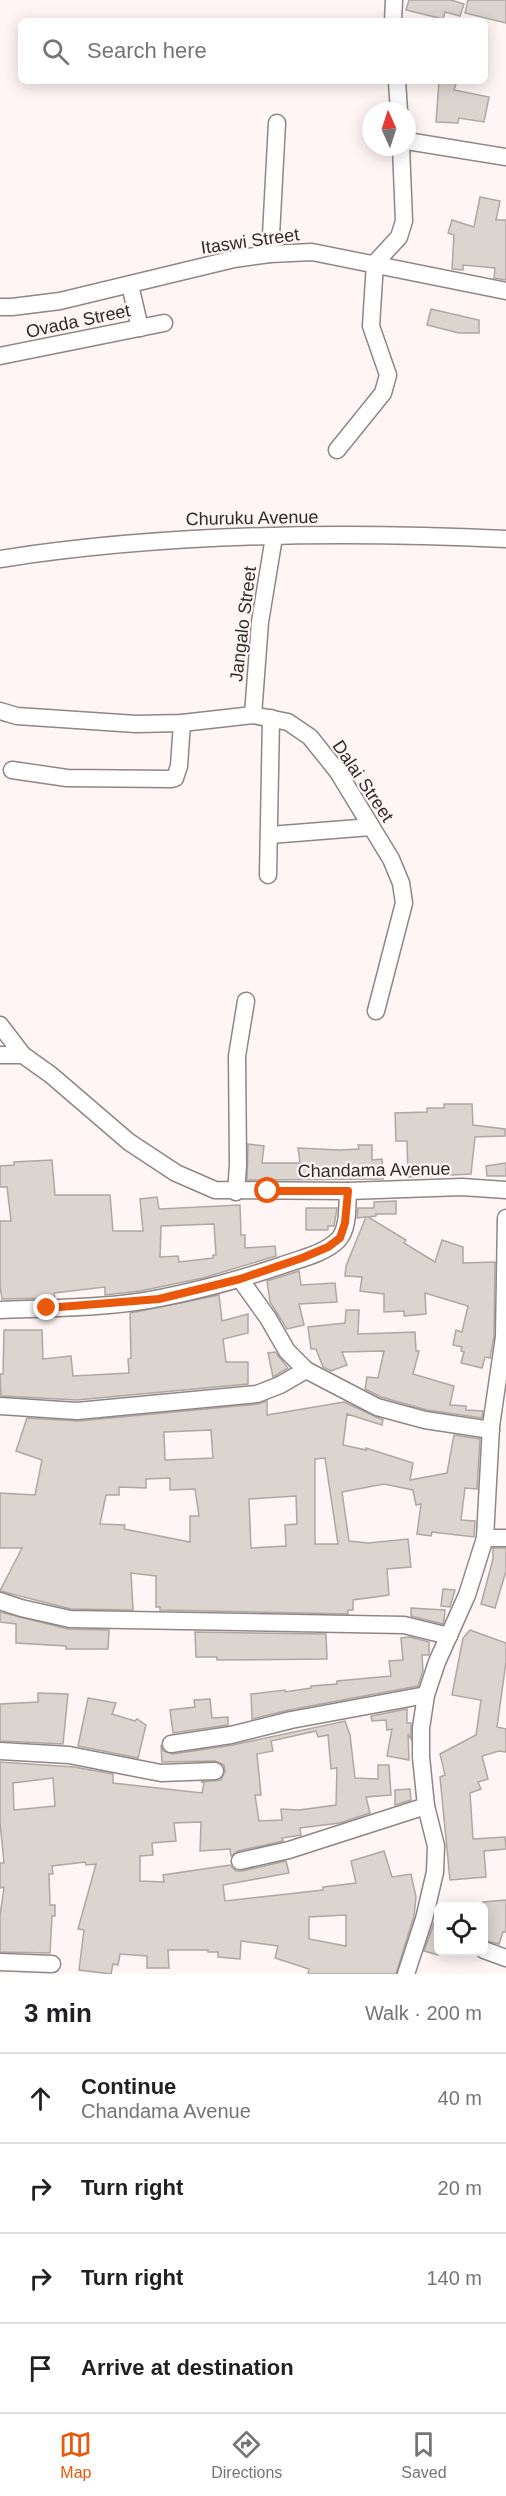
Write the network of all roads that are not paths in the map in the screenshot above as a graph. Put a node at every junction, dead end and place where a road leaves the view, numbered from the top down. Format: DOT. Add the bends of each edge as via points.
graph roads {
  1 [pos="394,0"];
  2 [pos="393,18"];
  3 [pos="397,84"];
  4 [pos="398,102"];
  5 [pos="278,123"];
  6 [pos="416,142"];
  7 [pos="401,156"];
  8 [pos="506,157"];
  9 [pos="270,254"];
  10 [pos="375,263"];
  11 [pos="130,285"];
  12 [pos="506,291"];
  13 [pos="0,307"];
  14 [pos="164,323"];
  15 [pos="140,328"];
  16 [pos="0,357"];
  17 [pos="337,450"];
  18 [pos="274,537"];
  19 [pos="506,539"];
  20 [pos="0,559"];
  21 [pos="0,711"];
  22 [pos="253,715"];
  23 [pos="271,718"];
  24 [pos="182,723"];
  25 [pos="12,770"];
  26 [pos="371,826"];
  27 [pos="270,835"];
  28 [pos="268,875"];
  29 [pos="246,1001"];
  30 [pos="376,1011"];
  31 [pos="0,1025"];
  32 [pos="0,1055"];
  33 [pos="23,1055"];
  34 [pos="506,1190"];
  35 [pos="348,1191"];
  36 [pos="236,1192"];
  37 [pos="506,1218"];
  38 [pos="240,1279"];
  39 [pos="0,1310"];
  40 [pos="504,1361"];
  41 [pos="306,1370"];
  42 [pos="0,1406"];
  43 [pos="491,1430"];
  44 [pos="485,1538"];
  45 [pos="506,1538"];
  46 [pos="0,1601"];
  47 [pos="449,1636"];
  48 [pos="426,1695"];
  49 [pos="171,1744"];
  50 [pos="0,1751"];
  51 [pos="215,1772"];
  52 [pos="426,1806"];
  53 [pos="240,1861"];
  54 [pos="431,1920"];
  55 [pos="488,1952"];
  56 [pos="506,1959"];
  57 [pos="0,1962"];
  58 [pos="52,1964"];
  59 [pos="406,1974"];
  1 -- 2 [label="street"];
  3 -- 4 [label="street"];
  5 -- 9 [label="street"];
  6 -- 8 [label="street"];
  7 -- 10 [label="street" via="404,221 399,237"];
  9 -- 10 [label="street, Itaswi Street" via="312,252"];
  9 -- 11 [label="street, Itaswi Street"];
  10 -- 12 [label="street, Itaswi Street"];
  10 -- 17 [label="street" via="371,326 388,375 382,393"];
  11 -- 13 [label="street, Itaswi Street" via="60,301"];
  11 -- 15 [label="street"];
  14 -- 15 [label="street, Ovada Street"];
  15 -- 16 [label="street, Ovada Street"];
  18 -- 19 [label="street, Churuku Avenue"];
  18 -- 20 [label="street, Churuku Avenue" via="161,540"];
  18 -- 22 [label="street, Jangalo Street" via="260,622"];
  21 -- 24 [label="street, Dalai Street" via="82,722"];
  22 -- 23 [label="street, Dalai Street"];
  22 -- 24 [label="street, Dalai Street"];
  23 -- 26 [label="street, Dalai Street" via="310,737 338,772"];
  23 -- 27 [label="street"];
  24 -- 25 [label="street" via="175,778 67,778"];
  26 -- 27 [label="street"];
  26 -- 30 [label="street, Dalai Street" via="398,872 404,903"];
  27 -- 28 [label="street"];
  29 -- 36 [label="street" via="237,1056"];
  31 -- 33 [label="street, Chandama Avenue"];
  32 -- 33 [label="street"];
  33 -- 36 [label="street, Chandama Avenue" via="153,1159 202,1186"];
  34 -- 35 [label="street, Chandama Avenue" via="410,1187"];
  35 -- 36 [label="street, Chandama Avenue"];
  35 -- 38 [label="street" via="340,1238 302,1258"];
  37 -- 40 [label="street"];
  38 -- 39 [label="street" via="159,1299"];
  38 -- 41 [label="street" via="287,1351"];
  40 -- 43 [label="street"];
  41 -- 42 [label="street" via="257,1394 77,1411"];
  41 -- 43 [label="street" via="377,1407"];
  43 -- 44 [label="street"];
  44 -- 45 [label="street"];
  44 -- 47 [label="street"];
  46 -- 47 [label="street" via="70,1618 404,1625"];
  47 -- 48 [label="street"];
  48 -- 49 [label="street"];
  48 -- 52 [label="street" via="421,1728"];
  50 -- 51 [label="street" via="69,1755 161,1773"];
  52 -- 53 [label="street" via="289,1850"];
  52 -- 54 [label="street" via="436,1846"];
  54 -- 59 [label="street"];
  55 -- 56 [label="street"];
  57 -- 58 [label="street"];
}
